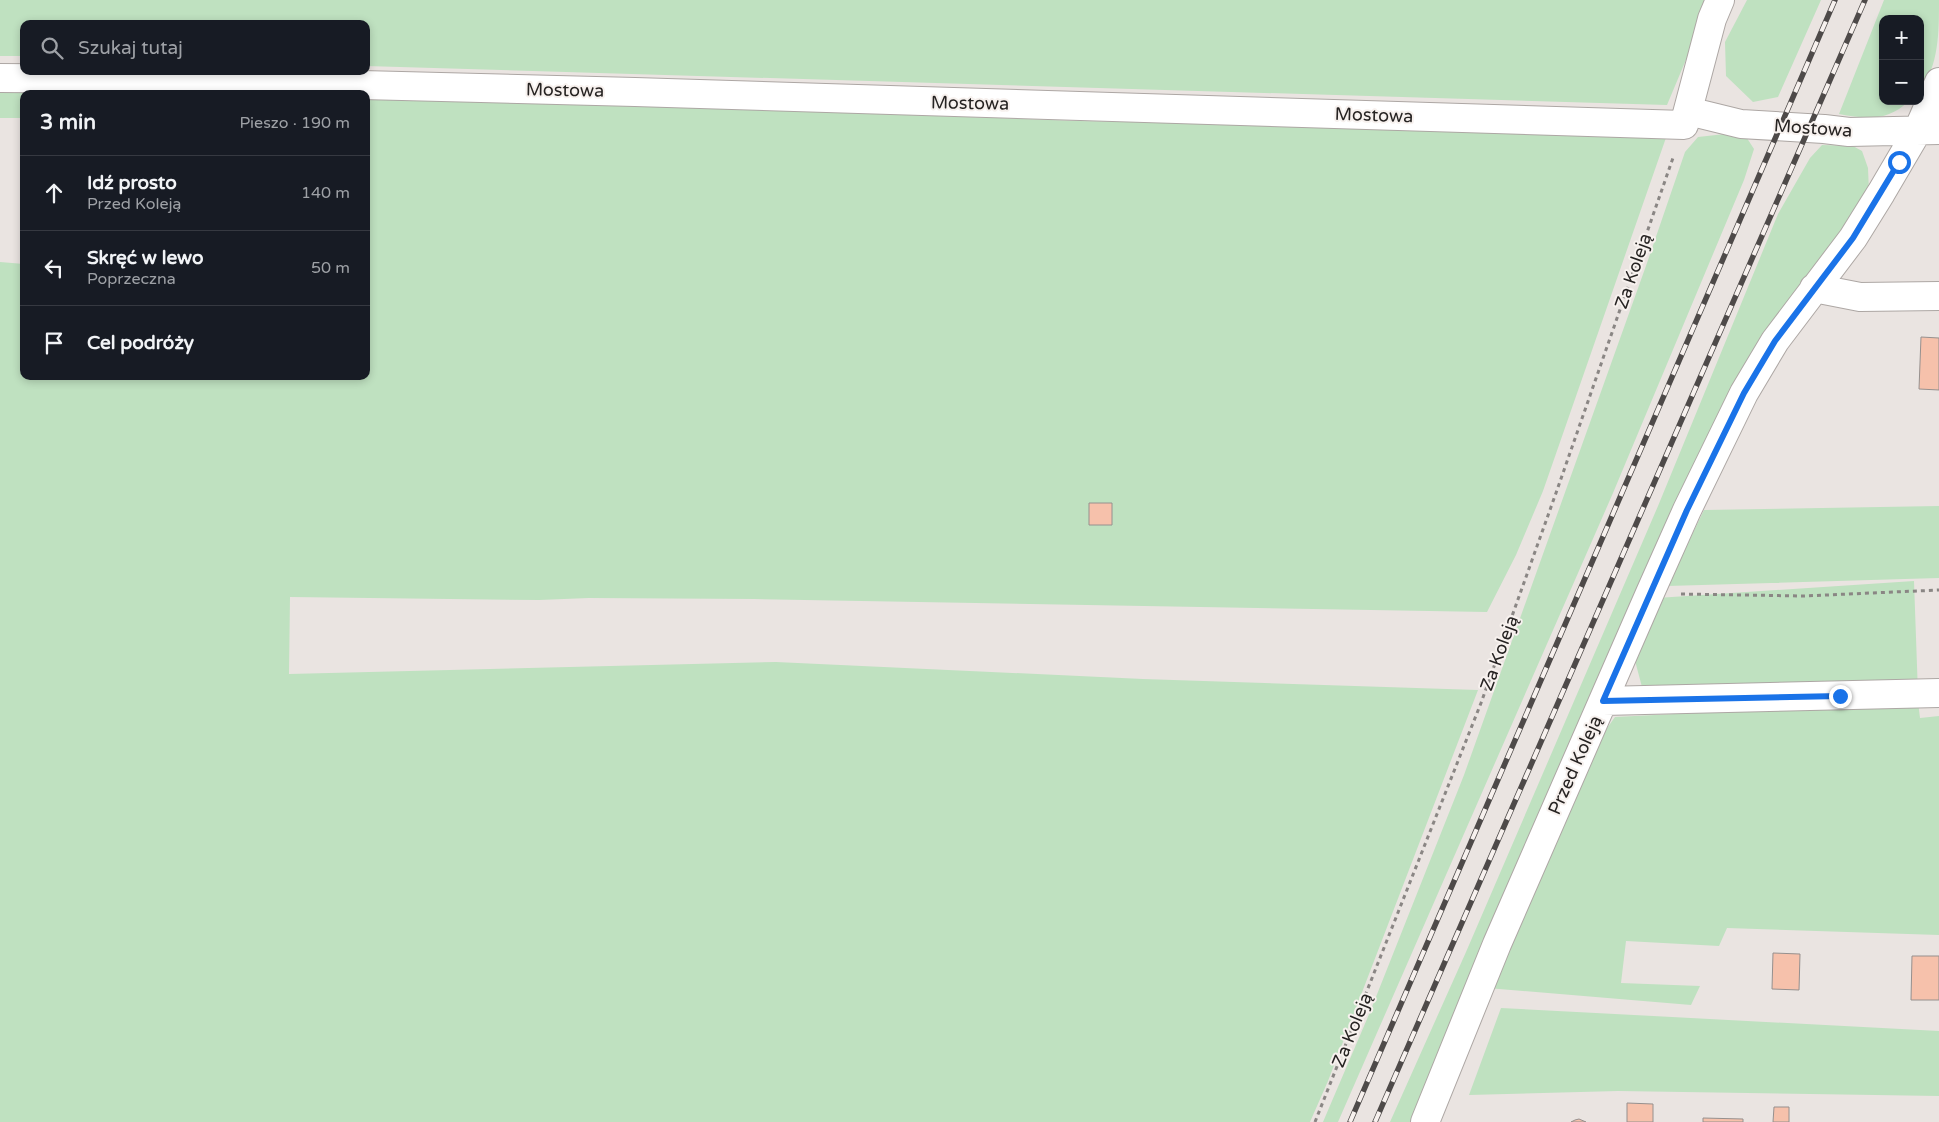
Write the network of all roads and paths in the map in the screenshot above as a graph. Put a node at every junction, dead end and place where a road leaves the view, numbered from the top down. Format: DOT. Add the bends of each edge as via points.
graph roads {
  1 [pos="1720,0"];
  2 [pos="0,78"];
  3 [pos="1939,82"];
  4 [pos="1686,118"];
  5 [pos="1928,130"];
  6 [pos="1666,178"];
  7 [pos="1814,288"];
  8 [pos="1939,296"];
  9 [pos="1939,590"];
  10 [pos="1650,593"];
  11 [pos="1939,693"];
  12 [pos="1603,701"];
  13 [pos="1315,1122"];
  14 [pos="1425,1122"];
  1 -- 4 [label="street"];
  2 -- 4 [label="street, Mostowa"];
  3 -- 5 [label="street, Przed Koleją"];
  4 -- 5 [label="street, Mostowa" via="1849,132"];
  5 -- 7 [label="street, Przed Koleją"];
  6 -- 13 [label="path, Za Koleją" via="1481,703"];
  7 -- 8 [label="street" via="1860,297"];
  7 -- 10 [label="street, Przed Koleją" via="1775,341 1744,393"];
  9 -- 10 [label="path" via="1804,596"];
  10 -- 12 [label="street, Przed Koleją"];
  11 -- 12 [label="street"];
  12 -- 14 [label="street, Przed Koleją" via="1497,944"];
}
